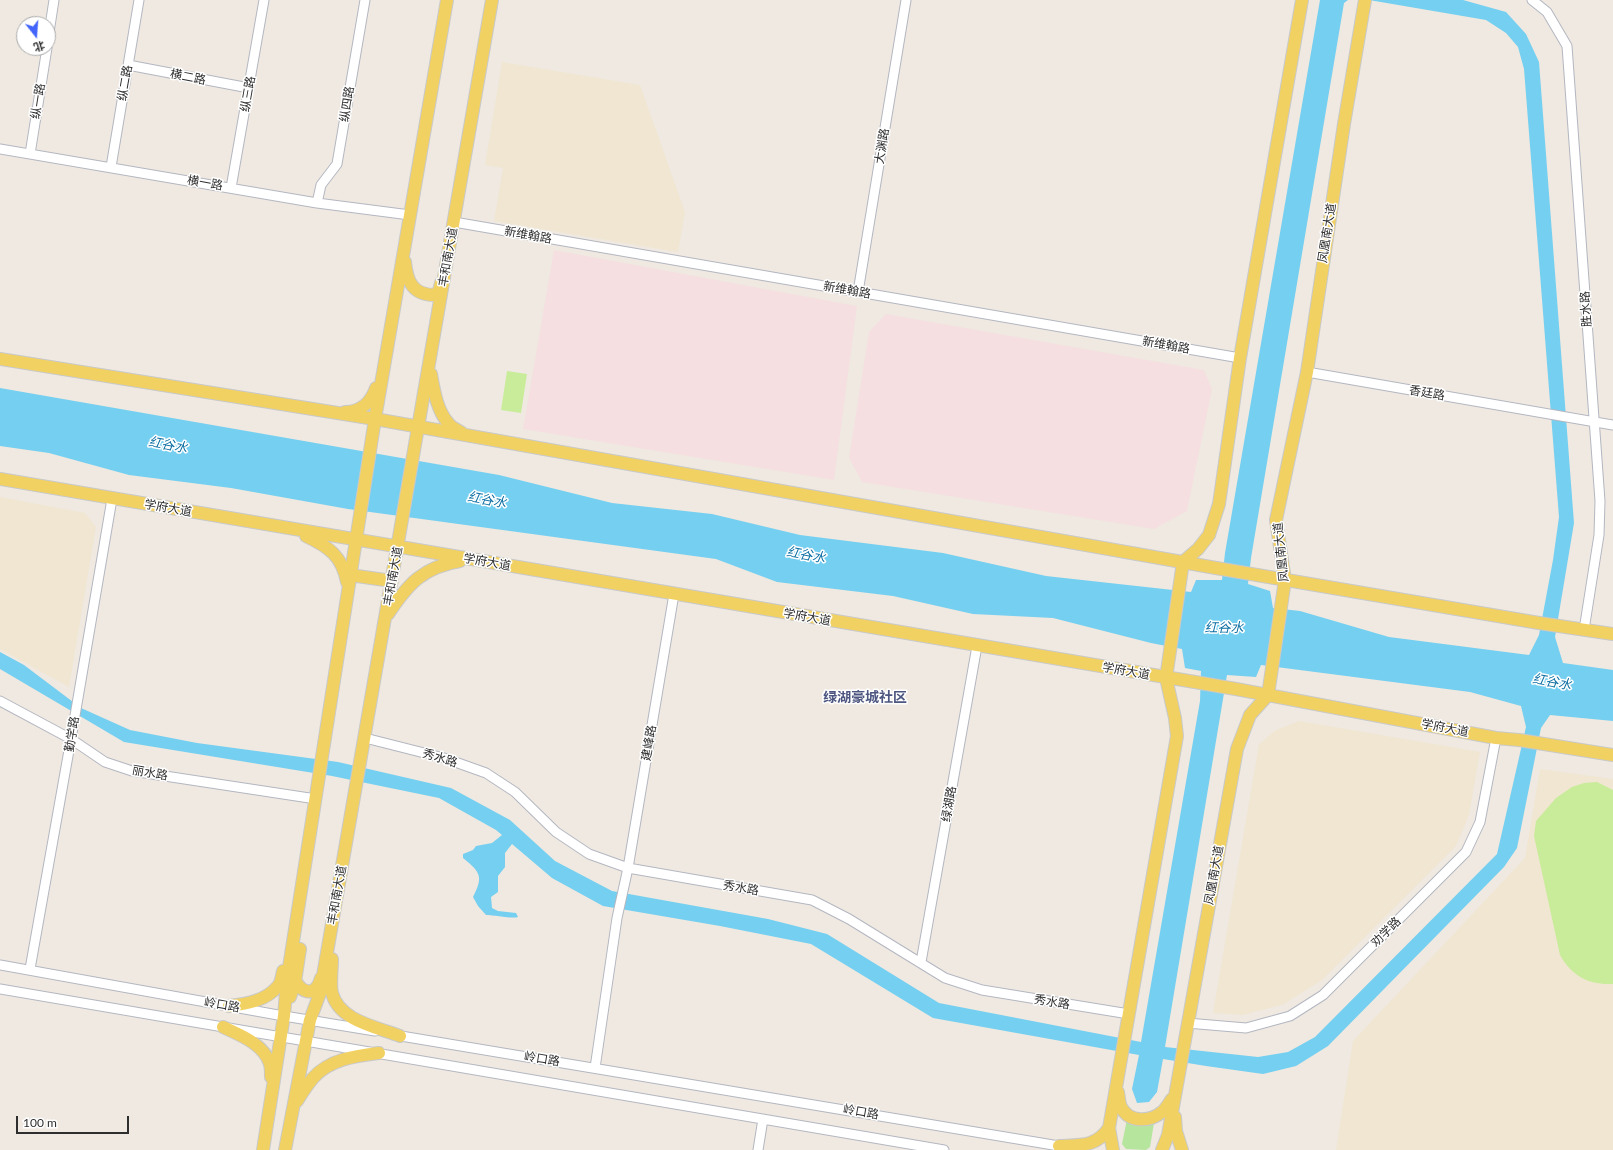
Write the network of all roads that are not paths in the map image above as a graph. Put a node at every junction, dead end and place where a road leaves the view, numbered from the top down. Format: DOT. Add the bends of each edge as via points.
graph roads {
  1 [pos="54,0"];
  2 [pos="138,0"];
  3 [pos="142,0"];
  4 [pos="264,0"];
  5 [pos="365,0"];
  6 [pos="447,0"];
  7 [pos="492,0"];
  8 [pos="906,0"];
  9 [pos="1302,0"];
  10 [pos="1365,0"];
  11 [pos="1532,0"];
  12 [pos="52,16"];
  13 [pos="46,56"];
  14 [pos="128,65"];
  15 [pos="248,88"];
  16 [pos="0,149"];
  17 [pos="30,154"];
  18 [pos="111,167"];
  19 [pos="231,188"];
  20 [pos="317,203"];
  21 [pos="410,215"];
  22 [pos="454,222"];
  23 [pos="404,248"];
  24 [pos="448,256"];
  25 [pos="858,292"];
  26 [pos="1240,358"];
  27 [pos="0,359"];
  28 [pos="385,362"];
  29 [pos="430,363"];
  30 [pos="1307,372"];
  31 [pos="328,412"];
  32 [pos="375,419"];
  33 [pos="1594,422"];
  34 [pos="1613,425"];
  35 [pos="419,428"];
  36 [pos="468,437"];
  37 [pos="0,479"];
  38 [pos="112,499"];
  39 [pos="294,530"];
  40 [pos="356,535"];
  41 [pos="398,547"];
  42 [pos="469,559"];
  43 [pos="1183,562"];
  44 [pos="1285,580"];
  45 [pos="349,581"];
  46 [pos="392,581"];
  47 [pos="674,594"];
  48 [pos="386,618"];
  49 [pos="1584,630"];
  50 [pos="1613,634"];
  51 [pos="977,646"];
  52 [pos="1166,678"];
  53 [pos="1268,695"];
  54 [pos="0,701"];
  55 [pos="365,738"];
  56 [pos="1496,738"];
  57 [pos="72,739"];
  58 [pos="1613,755"];
  59 [pos="316,799"];
  60 [pos="628,868"];
  61 [pos="301,890"];
  62 [pos="296,922"];
  63 [pos="332,924"];
  64 [pos="290,957"];
  65 [pos="921,962"];
  66 [pos="326,963"];
  67 [pos="0,964"];
  68 [pos="30,969"];
  69 [pos="295,982"];
  70 [pos="0,989"];
  71 [pos="229,1006"];
  72 [pos="1129,1014"];
  73 [pos="284,1016"];
  74 [pos="310,1020"];
  75 [pos="1187,1023"];
  76 [pos="223,1027"];
  77 [pos="281,1036"];
  78 [pos="400,1036"];
  79 [pos="306,1040"];
  80 [pos="379,1053"];
  81 [pos="595,1068"];
  82 [pos="1116,1087"];
  83 [pos="272,1090"];
  84 [pos="1174,1096"];
  85 [pos="294,1105"];
  86 [pos="763,1119"];
  87 [pos="1110,1128"];
  88 [pos="1054,1147"];
  89 [pos="263,1150"];
  90 [pos="285,1150"];
  91 [pos="758,1150"];
  92 [pos="944,1150"];
  93 [pos="1084,1150"];
  94 [pos="1113,1150"];
  95 [pos="1162,1150"];
  96 [pos="1182,1150"];
  1 -- 12 [label="street"];
  2 -- 3 [label="street"];
  2 -- 14 [label="street, 纵二路"];
  4 -- 15 [label="street, 纵三路"];
  5 -- 20 [label="street, 纵四路" via="337,164 321,185"];
  6 -- 21 [label="main road"];
  7 -- 22 [label="main road, 丰和南大道"];
  8 -- 25 [label="street, 大渊路"];
  9 -- 26 [label="main road"];
  10 -- 30 [label="main road, 凤凰南大道"];
  11 -- 33 [label="street, 胜水路" via="1547,12 1567,46"];
  13 -- 17 [label="street, 纵一路"];
  14 -- 15 [label="street, 横二路"];
  14 -- 18 [label="street, 纵二路"];
  15 -- 19 [label="street, 纵三路"];
  16 -- 17 [label="street, 横一路"];
  17 -- 18 [label="street, 横一路"];
  18 -- 19 [label="street, 横一路"];
  19 -- 20 [label="street, 横一路"];
  20 -- 21 [label="street, 横一路"];
  21 -- 23 [label="main road"];
  22 -- 24 [label="main road, 丰和南大道"];
  22 -- 25 [label="street, 新维翰路"];
  23 -- 24 [label="main road" via="406,272 411,284 419,293 426,295 435,295 439,291"];
  23 -- 28 [label="main road"];
  24 -- 29 [label="main road, 丰和南大道"];
  25 -- 26 [label="street, 新维翰路"];
  26 -- 43 [label="main road" via="1219,504 1209,535"];
  27 -- 31 [label="main road"];
  28 -- 31 [label="main road" via="372,399 362,408 350,412"];
  28 -- 32 [label="main road"];
  29 -- 35 [label="main road, 丰和南大道"];
  29 -- 36 [label="main road" via="434,394 442,412 449,425"];
  30 -- 33 [label="street, 香廷路"];
  30 -- 44 [label="main road, 凤凰南大道" via="1276,520"];
  31 -- 32 [label="main road"];
  32 -- 35 [label="main road"];
  32 -- 40 [label="main road"];
  33 -- 34 [label="street"];
  33 -- 49 [label="street, 胜水路" via="1600,501 1599,535"];
  35 -- 36 [label="main road"];
  35 -- 41 [label="main road, 丰和南大道"];
  36 -- 43 [label="main road"];
  37 -- 38 [label="main road, 学府大道"];
  38 -- 39 [label="main road, 学府大道"];
  38 -- 57 [label="street, 勤学路"];
  39 -- 40 [label="main road, 学府大道"];
  39 -- 45 [label="main road" via="324,545 336,556"];
  40 -- 41 [label="main road, 学府大道"];
  40 -- 45 [label="main road"];
  41 -- 42 [label="main road, 学府大道"];
  41 -- 46 [label="main road, 丰和南大道"];
  42 -- 47 [label="main road, 学府大道"];
  42 -- 48 [label="main road" via="436,566 417,578 402,593"];
  43 -- 44 [label="main road"];
  43 -- 52 [label="main road"];
  44 -- 49 [label="main road"];
  44 -- 53 [label="main road, 凤凰南大道"];
  45 -- 46 [label="main road"];
  45 -- 59 [label="main road"];
  46 -- 48 [label="main road, 丰和南大道"];
  47 -- 51 [label="main road, 学府大道"];
  47 -- 60 [label="street, 建峰路"];
  48 -- 55 [label="main road, 丰和南大道"];
  49 -- 50 [label="main road"];
  51 -- 52 [label="main road, 学府大道"];
  51 -- 65 [label="street, 绿湖路"];
  52 -- 53 [label="main road, 学府大道"];
  52 -- 72 [label="main road" via="1177,736"];
  53 -- 56 [label="main road, 学府大道"];
  53 -- 75 [label="main road, 凤凰南大道" via="1250,715 1237,750"];
  54 -- 57 [label="street, 丽水路"];
  55 -- 60 [label="street, 秀水路" via="444,758 486,774 515,792 556,832 589,854"];
  55 -- 63 [label="main road, 丰和南大道"];
  56 -- 58 [label="main road, 学府大道"];
  56 -- 75 [label="street, 劝学路" via="1480,822 1466,852 1323,995 1290,1016 1246,1028"];
  57 -- 59 [label="street, 丽水路" via="105,762 132,771"];
  57 -- 68 [label="street, 勤学路"];
  59 -- 61 [label="main road"];
  60 -- 65 [label="street, 秀水路" via="812,900"];
  60 -- 81 [label="street, 建峰路" via="622,891"];
  61 -- 62 [label="main road"];
  61 -- 69 [label="main road" via="303,931"];
  62 -- 64 [label="main road"];
  62 -- 71 [label="main road" via="279,985 269,995 252,1003"];
  63 -- 66 [label="main road, 丰和南大道"];
  63 -- 78 [label="main road" via="332,993 342,1011 349,1017"];
  64 -- 69 [label="main road"];
  64 -- 73 [label="main road"];
  65 -- 72 [label="street, 秀水路" via="945,978 982,990"];
  66 -- 69 [label="main road" via="319,986 311,991 301,989"];
  66 -- 74 [label="main road, 丰和南大道" via="320,993"];
  67 -- 68 [label="street, 岭口路"];
  68 -- 71 [label="street, 岭口路"];
  69 -- 73 [label="main road"];
  70 -- 76 [label="street, 岭口路"];
  71 -- 73 [label="street, 岭口路"];
  72 -- 82 [label="main road"];
  73 -- 74 [label="street, 岭口路"];
  73 -- 77 [label="main road"];
  74 -- 78 [label="street, 岭口路"];
  74 -- 79 [label="main road, 丰和南大道"];
  75 -- 84 [label="main road, 凤凰南大道"];
  76 -- 77 [label="street, 岭口路"];
  76 -- 83 [label="main road" via="252,1041 264,1054 270,1064"];
  77 -- 79 [label="street, 岭口路"];
  77 -- 83 [label="main road"];
  78 -- 81 [label="street, 岭口路"];
  79 -- 80 [label="street, 岭口路"];
  79 -- 85 [label="main road, 丰和南大道"];
  80 -- 85 [label="main road" via="334,1062 313,1077"];
  80 -- 86 [label="street, 岭口路"];
  81 -- 88 [label="street, 岭口路"];
  82 -- 84 [label="main road" via="1121,1107 1137,1120 1155,1117"];
  82 -- 87 [label="main road"];
  83 -- 89 [label="main road"];
  84 -- 95 [label="main road" via="1168,1135"];
  84 -- 96 [label="main road" via="1176,1132"];
  85 -- 90 [label="main road, 丰和南大道"];
  86 -- 91 [label="street"];
  86 -- 92 [label="street, 岭口路"];
  87 -- 88 [label="main road" via="1097,1141 1084,1145"];
  87 -- 94 [label="main road"];
  88 -- 93 [label="street, 岭口路"];
}
